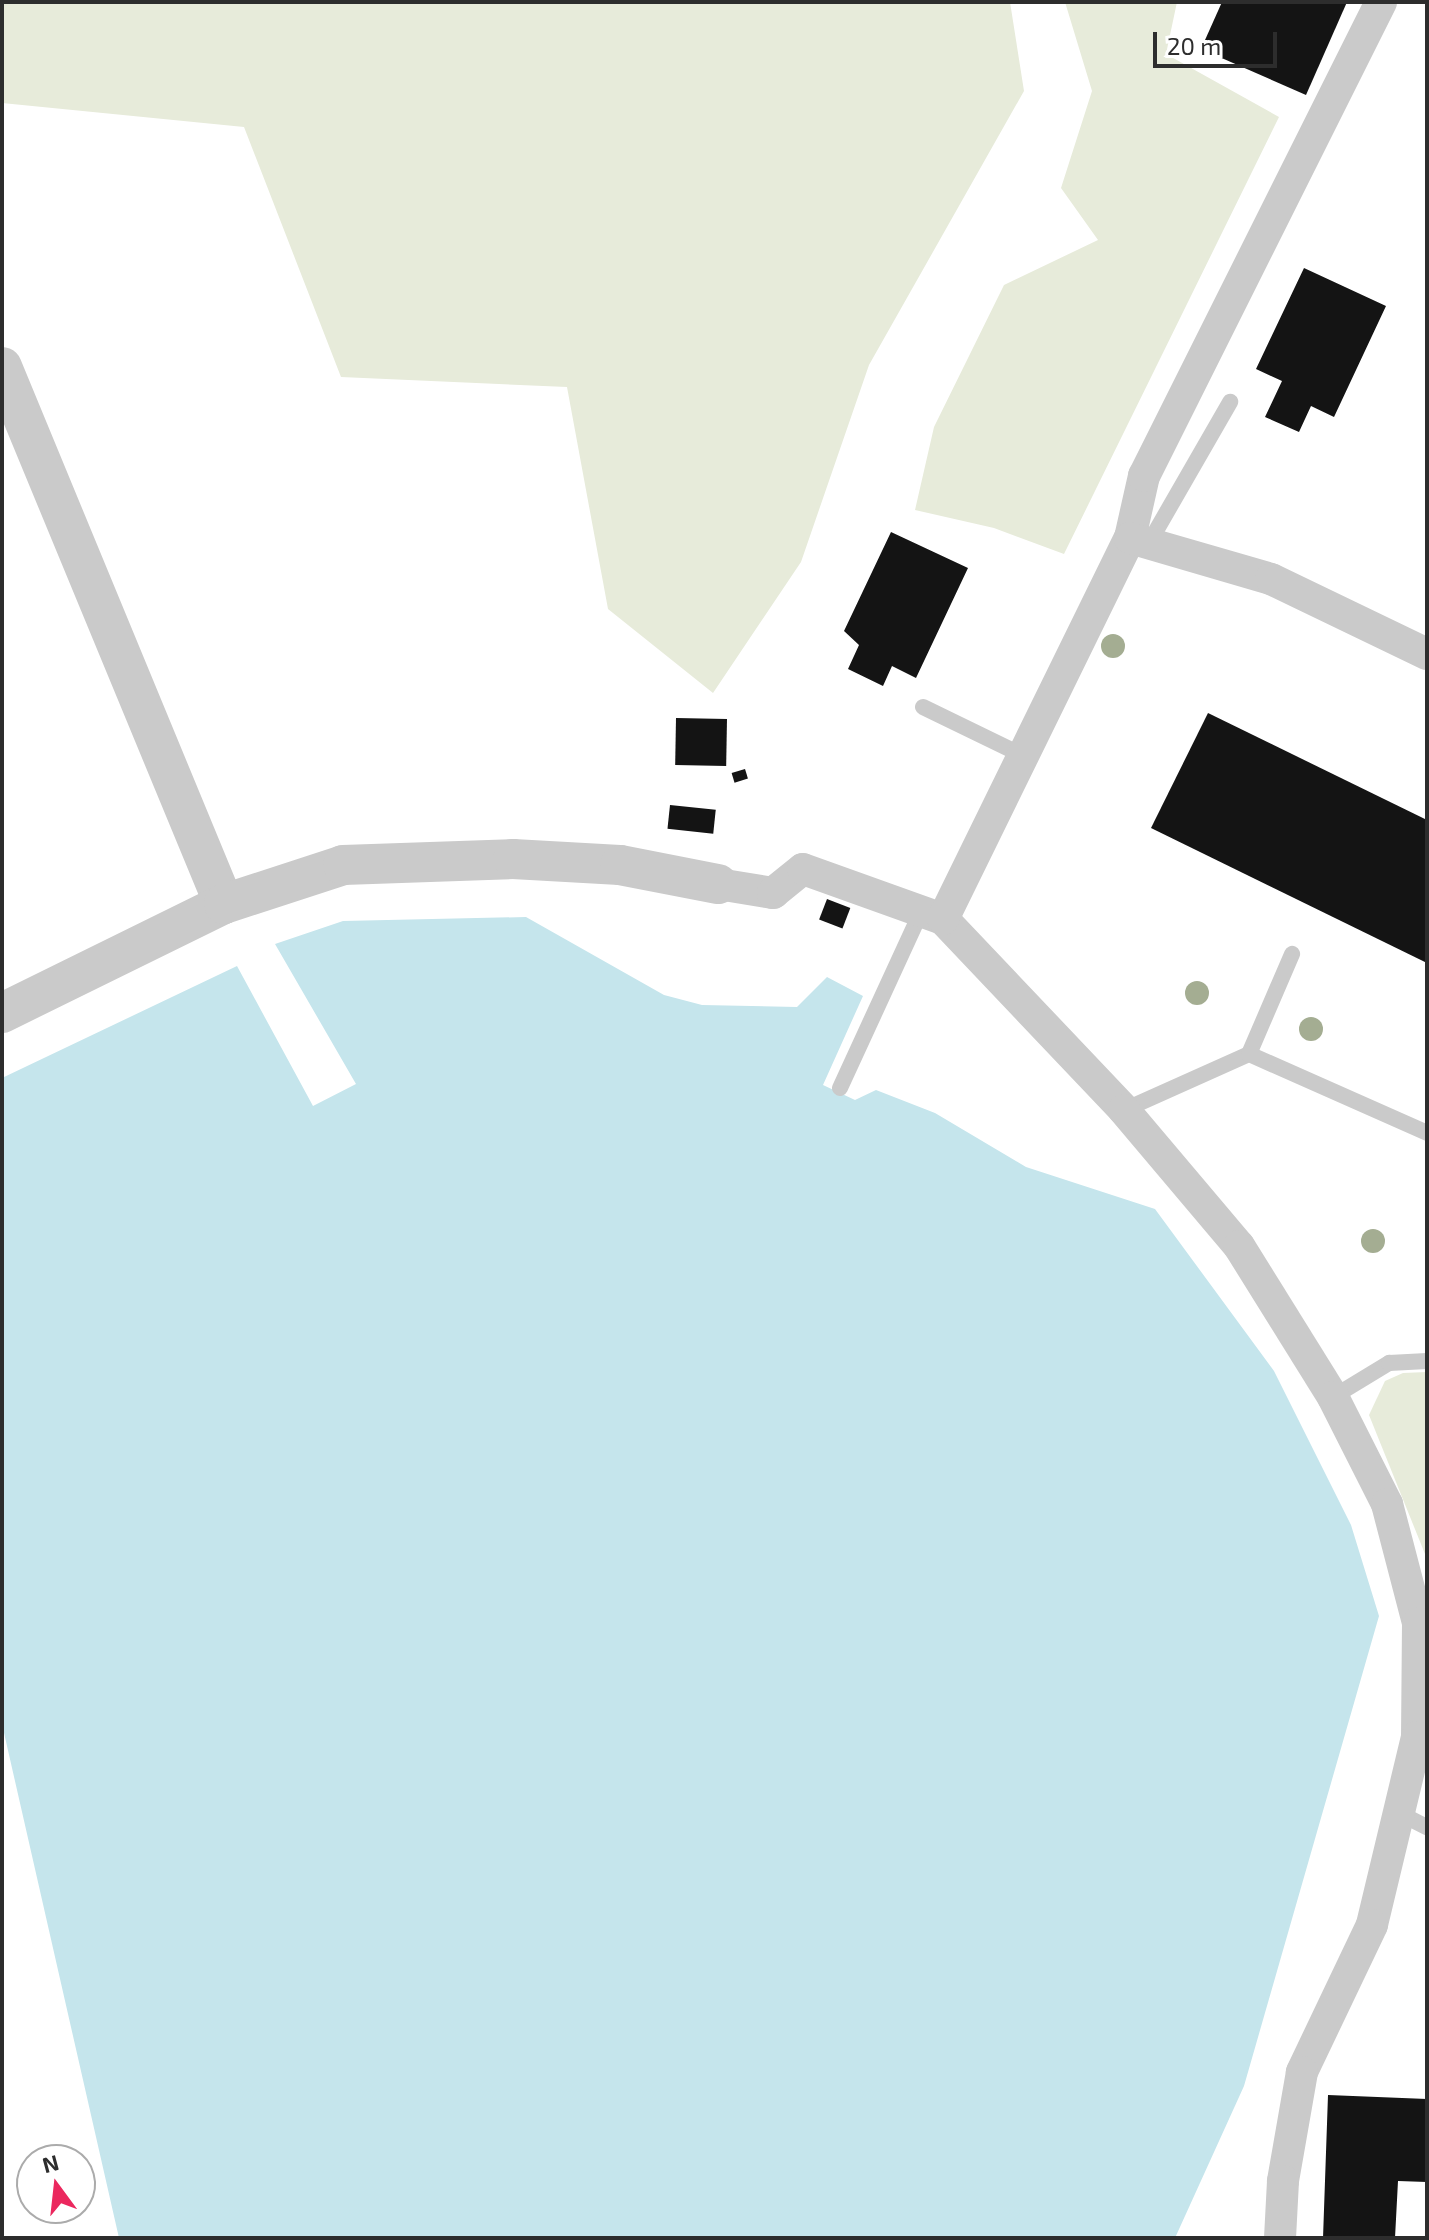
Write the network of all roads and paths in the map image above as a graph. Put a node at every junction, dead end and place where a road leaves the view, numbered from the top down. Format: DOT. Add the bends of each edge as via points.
graph roads {
  1 [pos="1381,2"];
  2 [pos="2,367"];
  3 [pos="1230,402"];
  4 [pos="1140,541"];
  5 [pos="1427,654"];
  6 [pos="923,707"];
  7 [pos="1024,756"];
  8 [pos="718,884"];
  9 [pos="224,904"];
  10 [pos="932,916"];
  11 [pos="1292,954"];
  12 [pos="2,1013"];
  13 [pos="1249,1054"];
  14 [pos="840,1088"];
  15 [pos="1124,1110"];
  16 [pos="1427,1133"];
  17 [pos="1427,1361"];
  18 [pos="1333,1397"];
  19 [pos="1423,1621"];
  20 [pos="1413,1820"];
  21 [pos="1280,2238"];
  1 -- 4 [label="street" via="1144,476"];
  2 -- 9 [label="street"];
  3 -- 4 [label="lane"];
  4 -- 5 [label="street" via="1271,579"];
  4 -- 7 [label="street"];
  6 -- 7 [label="lane"];
  7 -- 10 [label="street"];
  8 -- 9 [label="street" via="620,865 528,860 343,865"];
  8 -- 10 [label="street" via="773,893 803,869"];
  9 -- 12 [label="street"];
  10 -- 14 [label="lane"];
  10 -- 15 [label="street"];
  11 -- 13 [label="lane"];
  13 -- 15 [label="lane"];
  13 -- 16 [label="lane"];
  15 -- 18 [label="street" via="1239,1246"];
  17 -- 18 [label="lane" via="1389,1363"];
  18 -- 19 [label="street" via="1387,1504"];
  19 -- 20 [label="street"];
  20 -- 21 [label="street" via="1372,1925 1302,2072 1283,2181"];
}
